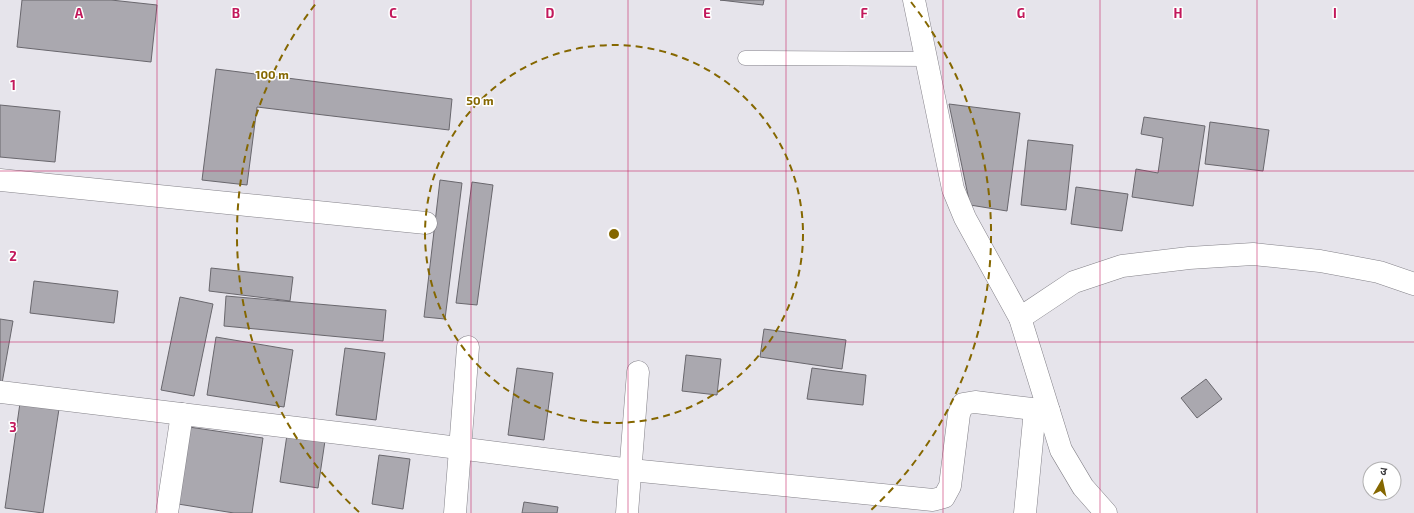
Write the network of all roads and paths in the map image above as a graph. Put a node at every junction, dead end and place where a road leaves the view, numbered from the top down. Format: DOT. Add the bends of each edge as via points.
graph roads {
  1 [pos="914,0"];
  2 [pos="745,58"];
  3 [pos="927,59"];
  4 [pos="0,180"];
  5 [pos="426,223"];
  6 [pos="1414,284"];
  7 [pos="1020,318"];
  8 [pos="468,347"];
  9 [pos="638,372"];
  10 [pos="0,392"];
  11 [pos="1042,410"];
  12 [pos="182,414"];
  13 [pos="459,448"];
  14 [pos="631,470"];
  15 [pos="167,513"];
  16 [pos="455,513"];
  17 [pos="627,513"];
  18 [pos="1026,513"];
  19 [pos="1106,513"];
  1 -- 3 [label="street"];
  2 -- 3 [label="lane"];
  3 -- 7 [label="street" via="953,189 965,218"];
  4 -- 5 [label="street"];
  6 -- 7 [label="street" via="1379,272 1320,261 1253,254 1189,258 1122,266 1074,282"];
  7 -- 11 [label="street"];
  8 -- 13 [label="street"];
  9 -- 14 [label="street"];
  10 -- 12 [label="street"];
  11 -- 14 [label="street" via="975,402 963,404 959,414 950,486 944,497 933,500"];
  11 -- 18 [label="street"];
  11 -- 19 [label="street" via="1083,487"];
  12 -- 13 [label="street"];
  12 -- 15 [label="street"];
  13 -- 14 [label="street"];
  13 -- 16 [label="street"];
  14 -- 17 [label="street"];
}
